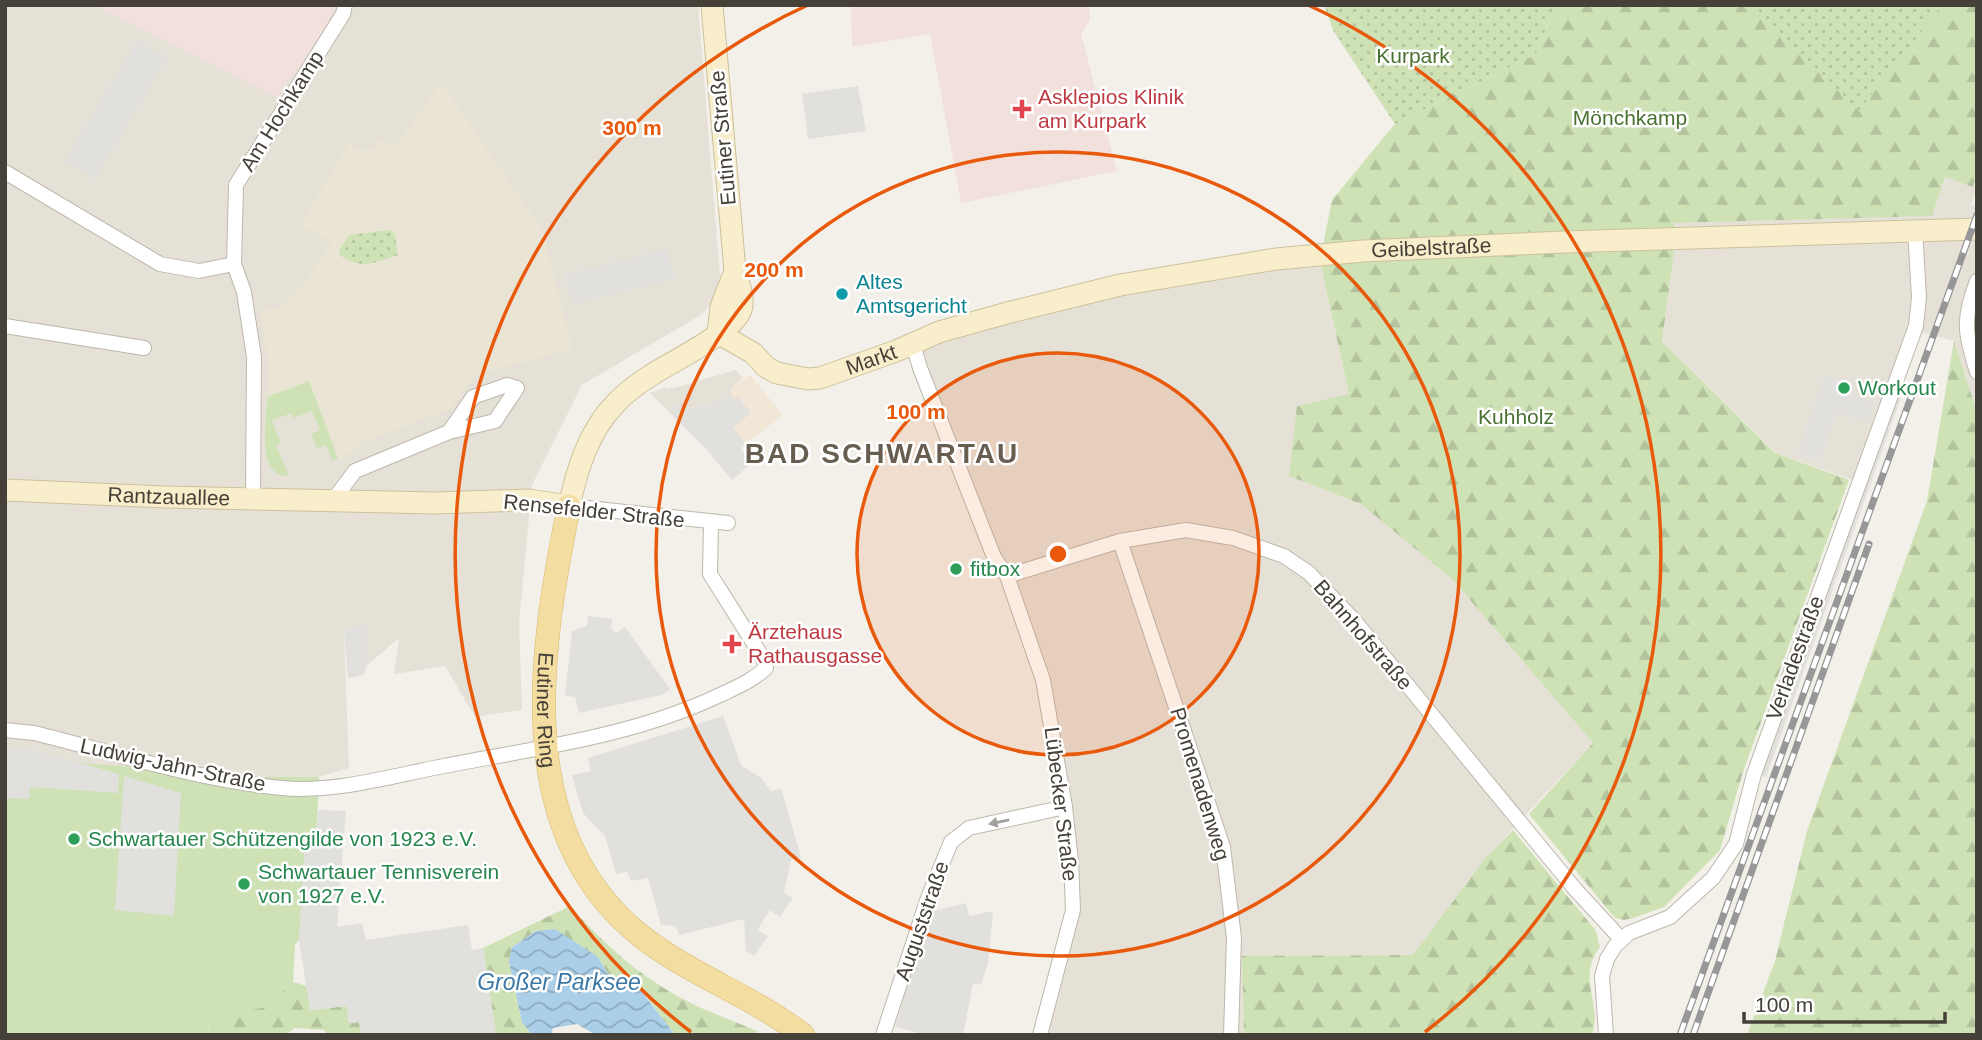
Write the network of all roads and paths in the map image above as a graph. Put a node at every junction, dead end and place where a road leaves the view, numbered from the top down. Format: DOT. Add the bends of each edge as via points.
graph roads {
  1 [pos="345,5"];
  2 [pos="712,5"];
  3 [pos="5,172"];
  4 [pos="1968,229"];
  5 [pos="1915,230"];
  6 [pos="234,264"];
  7 [pos="1977,281"];
  8 [pos="5,326"];
  9 [pos="718,333"];
  10 [pos="913,344"];
  11 [pos="144,348"];
  12 [pos="1977,372"];
  13 [pos="449,432"];
  14 [pos="5,490"];
  15 [pos="253,498"];
  16 [pos="334,499"];
  17 [pos="569,506"];
  18 [pos="711,522"];
  19 [pos="728,523"];
  20 [pos="1120,541"];
  21 [pos="1007,576"];
  22 [pos="5,730"];
  23 [pos="547,745"];
  24 [pos="1065,807"];
  25 [pos="1621,939"];
  26 [pos="803,1035"];
  27 [pos="883,1035"];
  28 [pos="1040,1035"];
  29 [pos="1231,1035"];
  30 [pos="1606,1035"];
  1 -- 6 [label="street, Am Hochkamp" via="236,185"];
  2 -- 9 [label="street, Eutiner Straße" via="734,271 721,307"];
  3 -- 6 [label="street" via="160,264 199,271"];
  4 -- 5 [label="street, Geibelstraße"];
  5 -- 10 [label="street, Geibelstraße" via="1444,247 1285,258 1120,285 943,331"];
  5 -- 25 [label="street, Verladestraße" via="1916,326 1754,774 1736,844 1713,878 1670,917"];
  6 -- 15 [label="street, Am Hochkamp" via="244,292 254,357"];
  7 -- 12 [label="street" via="1966,330"];
  8 -- 11 [label="street"];
  9 -- 10 [label="street, Markt" via="777,373 808,379"];
  9 -- 17 [label="street, Eutiner Ring" via="615,403 590,439"];
  10 -- 21 [label="street, Markt" via="994,557"];
  13 -- 16 [label="street" via="355,471"];
  14 -- 15 [label="street, Rantzauallee"];
  15 -- 16 [label="street, Rantzauallee"];
  16 -- 17 [label="street, Rensefelder Straße" via="529,500"];
  17 -- 18 [label="street, Rensefelder Straße"];
  17 -- 23 [label="main road, Eutiner Ring" via="546,647 543,710"];
  18 -- 19 [label="street, Rensefelder Straße"];
  18 -- 23 [label="street, Ludwig-Jahn-Straße" via="710,574 766,668 755,678 671,715"];
  20 -- 21 [label="street, Bahnhofstraße"];
  20 -- 25 [label="street, Bahnhofstraße" via="1186,530 1212,533 1284,556 1309,573 1353,619"];
  20 -- 29 [label="street, Promenadenweg" via="1223,846 1234,938"];
  21 -- 24 [label="street, Lübecker Straße" via="1043,680"];
  22 -- 23 [label="street, Ludwig-Jahn-Straße" via="34,733 203,776 284,788 326,788"];
  23 -- 26 [label="main road, Eutiner Ring" via="560,817 575,858 610,907 665,953"];
  24 -- 27 [label="street, Auguststraße, one-way" via="969,828 951,842"];
  24 -- 28 [label="street, Lübecker Straße" via="1073,910"];
  25 -- 30 [label="street" via="1602,976"];
}
